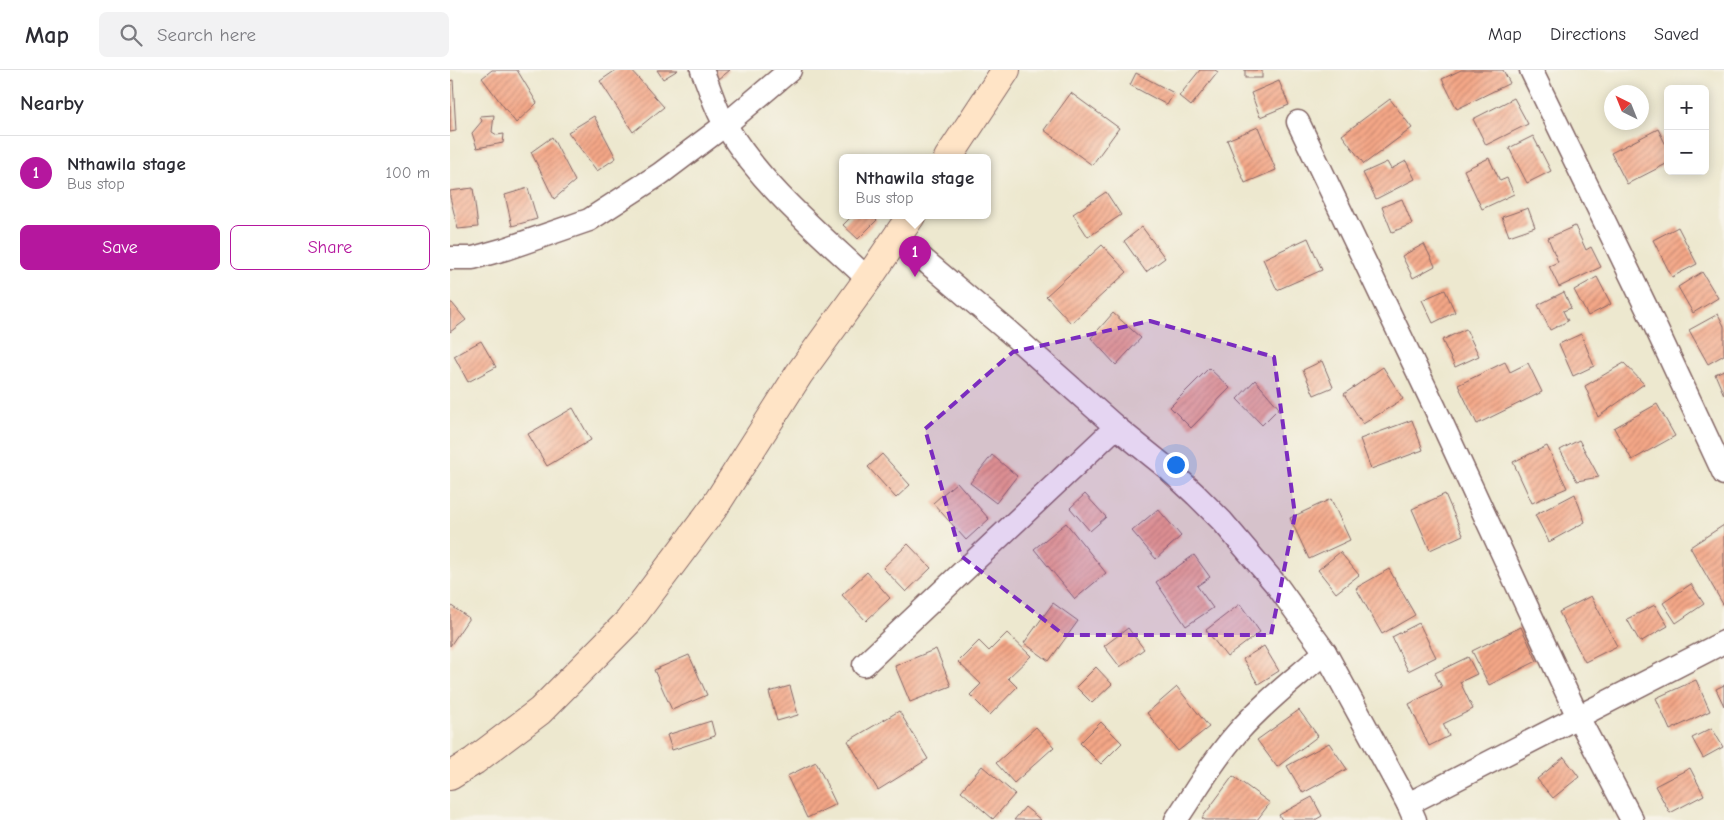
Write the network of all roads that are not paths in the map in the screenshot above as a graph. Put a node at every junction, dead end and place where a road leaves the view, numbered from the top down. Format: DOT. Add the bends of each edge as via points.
graph roads {
  1 [pos="702,70"];
  2 [pos="790,70"];
  3 [pos="1006,70"];
  4 [pos="1531,70"];
  5 [pos="1298,122"];
  6 [pos="725,125"];
  7 [pos="951,154"];
  8 [pos="904,226"];
  9 [pos="450,258"];
  10 [pos="868,279"];
  11 [pos="1116,427"];
  12 [pos="1724,474"];
  13 [pos="1724,642"];
  14 [pos="1325,652"];
  15 [pos="864,665"];
  16 [pos="1578,718"];
  17 [pos="450,776"];
  18 [pos="1412,812"];
  19 [pos="1176,820"];
  20 [pos="1632,820"];
  1 -- 6 [label="street"];
  2 -- 6 [label="street"];
  3 -- 7 [label="main road"];
  4 -- 12 [label="street"];
  5 -- 16 [label="street"];
  6 -- 9 [label="street" via="660,174 589,220 473,258"];
  6 -- 10 [label="street" via="781,196"];
  8 -- 10 [label="main road"];
  8 -- 11 [label="street" via="1009,332"];
  10 -- 17 [label="main road" via="799,374 715,506 629,621 540,712"];
  11 -- 14 [label="street" via="1167,468 1222,521 1278,587"];
  11 -- 15 [label="street"];
  13 -- 16 [label="street"];
  14 -- 18 [label="street"];
  14 -- 19 [label="street" via="1237,733"];
  16 -- 18 [label="street"];
  16 -- 20 [label="street"];
}
